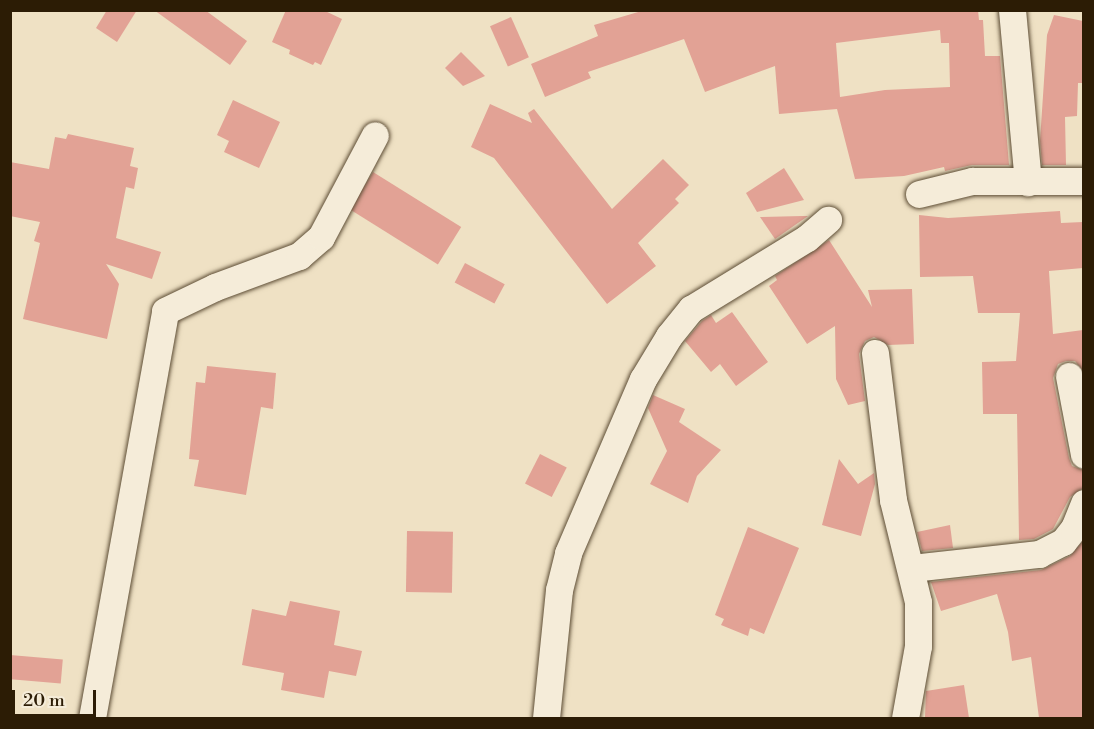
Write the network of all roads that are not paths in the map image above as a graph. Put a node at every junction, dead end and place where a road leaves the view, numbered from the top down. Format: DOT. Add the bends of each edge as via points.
graph roads {
  1 [pos="1012,10"];
  2 [pos="375,135"];
  3 [pos="1028,182"];
  4 [pos="1083,182"];
  5 [pos="919,194"];
  6 [pos="828,220"];
  7 [pos="875,353"];
  8 [pos="1069,376"];
  9 [pos="1083,455"];
  10 [pos="1083,503"];
  11 [pos="912,568"];
  12 [pos="92,718"];
  13 [pos="546,718"];
  14 [pos="905,718"];
  1 -- 3 [label="street"];
  2 -- 12 [label="street" via="321,237 299,256 215,287 165,311"];
  3 -- 4 [label="street"];
  3 -- 5 [label="street" via="972,181"];
  6 -- 13 [label="street" via="807,238 691,309 643,379 568,553 559,590"];
  7 -- 11 [label="street" via="893,500"];
  8 -- 9 [label="street"];
  10 -- 11 [label="street" via="1074,528 1063,542 1039,554"];
  11 -- 14 [label="street" via="918,602 918,646"];
}
